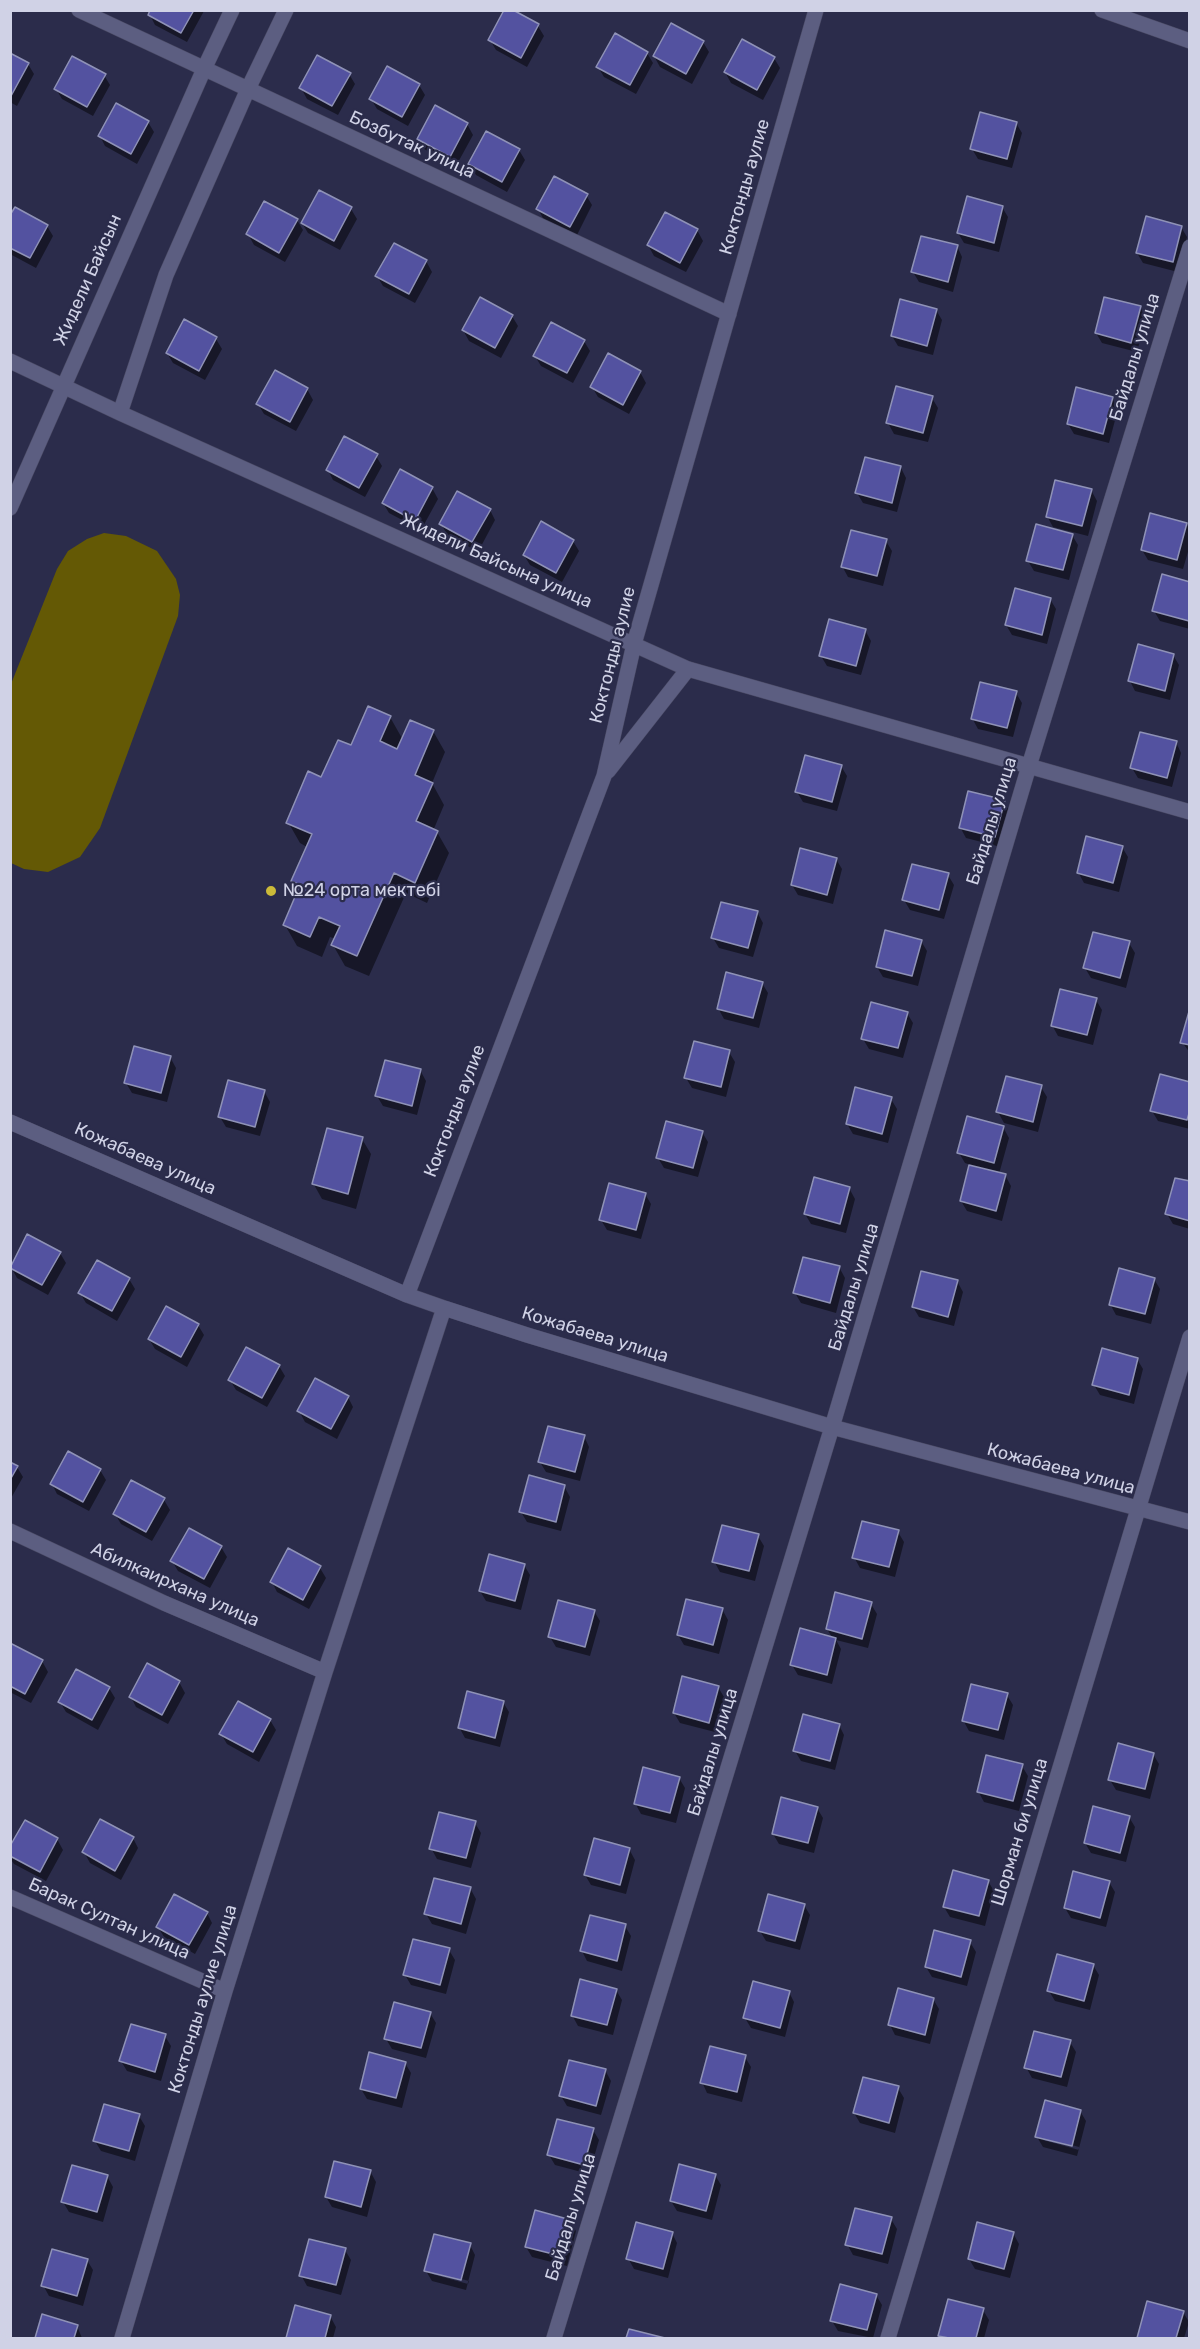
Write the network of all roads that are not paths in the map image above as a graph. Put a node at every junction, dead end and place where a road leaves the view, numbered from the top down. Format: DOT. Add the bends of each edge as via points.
graph roads {
  1 [pos="79,10"];
  2 [pos="232,10"];
  3 [pos="286,10"];
  4 [pos="816,10"];
  5 [pos="1102,10"];
  6 [pos="1190,41"];
  7 [pos="204,69"];
  8 [pos="248,89"];
  9 [pos="1190,247"];
  10 [pos="729,314"];
  11 [pos="10,361"];
  12 [pos="62,387"];
  13 [pos="120,414"];
  14 [pos="10,508"];
  15 [pos="634,644"];
  16 [pos="688,669"];
  17 [pos="1029,765"];
  18 [pos="604,776"];
  19 [pos="1190,812"];
  20 [pos="10,1122"];
  21 [pos="406,1295"];
  22 [pos="444,1308"];
  23 [pos="1190,1337"];
  24 [pos="832,1427"];
  25 [pos="1137,1510"];
  26 [pos="1190,1522"];
  27 [pos="10,1531"];
  28 [pos="325,1672"];
  29 [pos="10,1897"];
  30 [pos="225,1990"];
  31 [pos="122,2338"];
  32 [pos="554,2338"];
  33 [pos="888,2338"];
  1 -- 7 [label="street, Бозбутак улица"];
  2 -- 7 [label="street, Жидели Байсын"];
  3 -- 8 [label="street"];
  4 -- 10 [label="street, Коктонды аулие"];
  5 -- 6 [label="street"];
  7 -- 8 [label="street, Бозбутак улица"];
  7 -- 12 [label="street, Жидели Байсын"];
  8 -- 10 [label="street, Бозбутак улица"];
  8 -- 13 [label="street" via="166,275"];
  9 -- 17 [label="street, Байдалы улица"];
  10 -- 15 [label="street, Коктонды аулие"];
  11 -- 12 [label="street, Жидели Байсына улица"];
  12 -- 13 [label="street, Жидели Байсына улица"];
  12 -- 14 [label="street, Жидели Байсын"];
  13 -- 15 [label="street, Жидели Байсына улица"];
  15 -- 16 [label="street, Жидели Байсына улица"];
  15 -- 18 [label="street, Коктонды аулие"];
  16 -- 17 [label="street, Жидели Байсына улица"];
  16 -- 18 [label="street"];
  17 -- 19 [label="street, Жидели Байсына улица"];
  17 -- 24 [label="street, Байдалы улица"];
  18 -- 21 [label="street, Коктонды аулие"];
  20 -- 21 [label="street, Кожабаева улица"];
  21 -- 22 [label="street, Кожабаева улица"];
  22 -- 24 [label="street, Кожабаева улица"];
  22 -- 28 [label="street, Коктонды аулие улица"];
  23 -- 25 [label="street, Шорман би улица"];
  24 -- 25 [label="street, Кожабаева улица"];
  24 -- 32 [label="street, Байдалы улица"];
  25 -- 26 [label="street, Кожабаева улица"];
  25 -- 33 [label="street, Шорман би улица"];
  27 -- 28 [label="street, Абилкаирхана улица" via="164,1604"];
  28 -- 30 [label="street, Коктонды аулие улица"];
  29 -- 30 [label="street, Барак Султан улица"];
  30 -- 31 [label="street, Коктонды аулие улица"];
}
